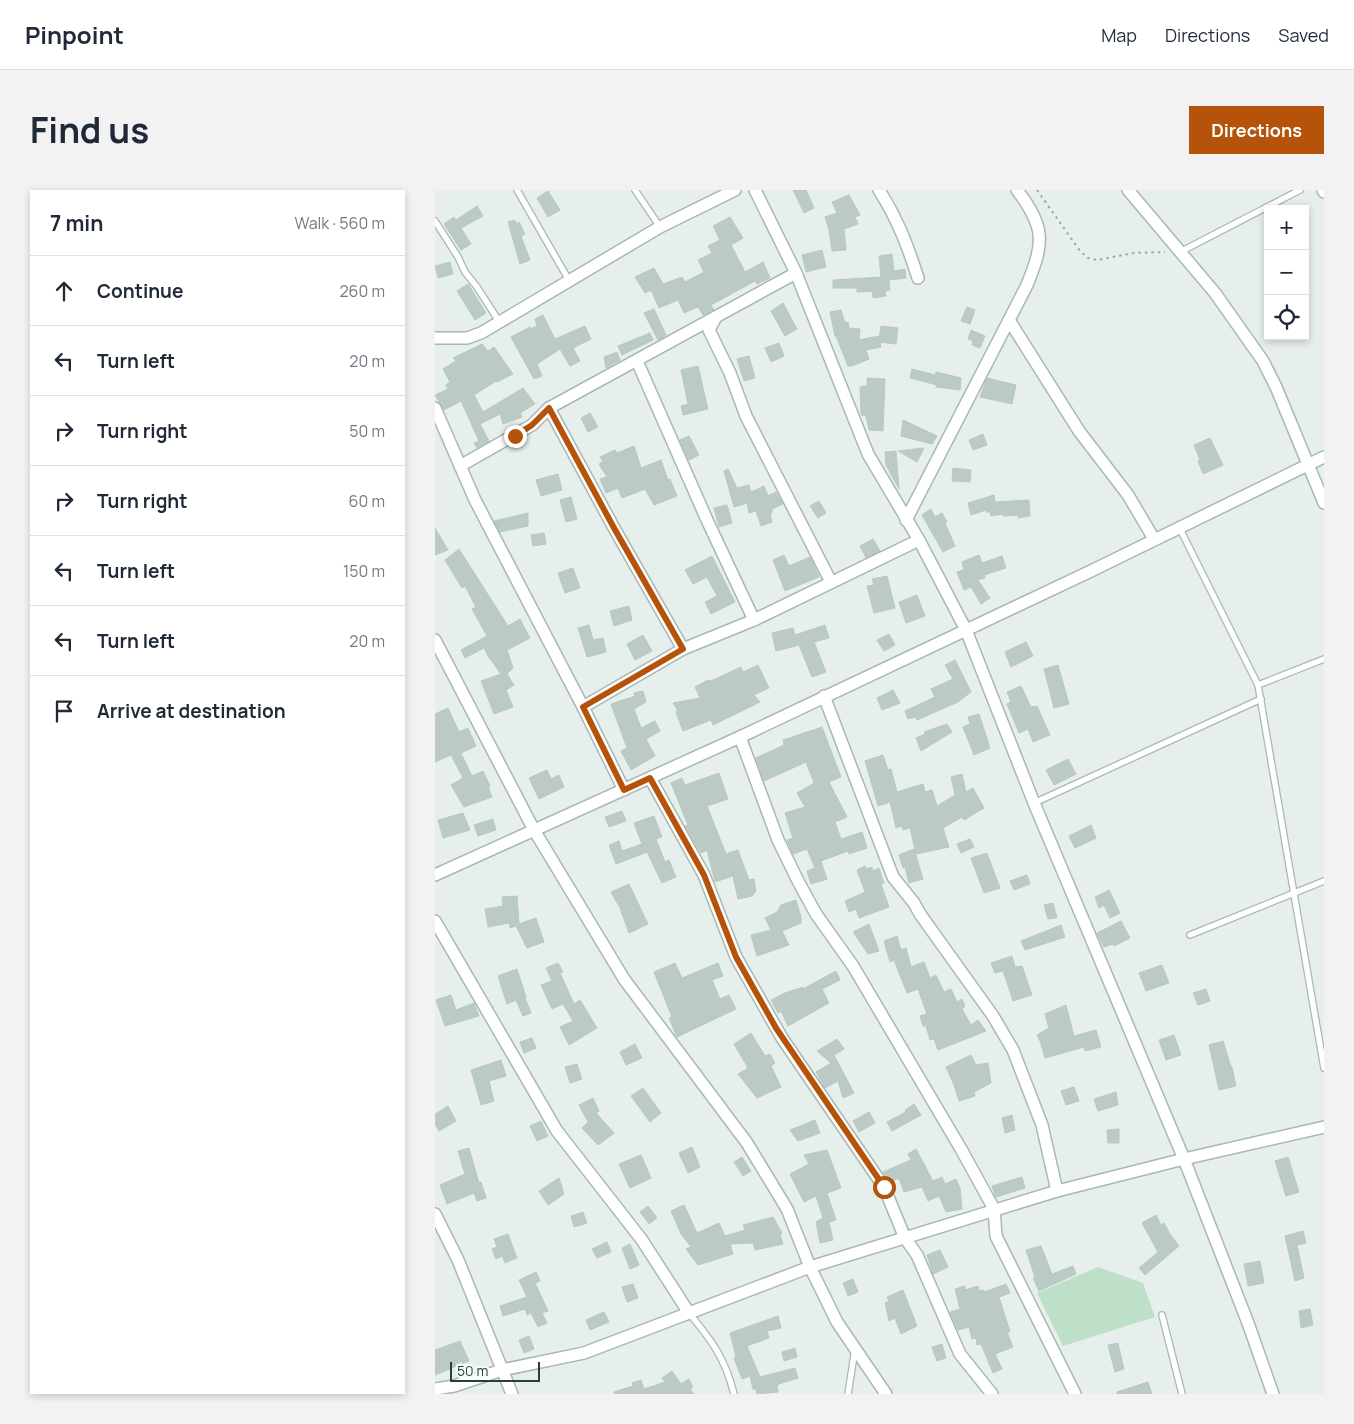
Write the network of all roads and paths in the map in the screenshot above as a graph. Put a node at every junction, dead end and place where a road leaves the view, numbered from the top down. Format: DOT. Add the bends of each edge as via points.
graph roads {
  1 [pos="517,190"];
  2 [pos="635,190"];
  3 [pos="735,190"];
  4 [pos="755,190"];
  5 [pos="879,190"];
  6 [pos="1037,190"];
  7 [pos="1128,190"];
  8 [pos="1300,190"];
  9 [pos="1020,191"];
  10 [pos="435,221"];
  11 [pos="660,227"];
  12 [pos="1180,252"];
  13 [pos="796,272"];
  14 [pos="918,278"];
  15 [pos="570,282"];
  16 [pos="717,316"];
  17 [pos="1009,320"];
  18 [pos="500,323"];
  19 [pos="435,338"];
  20 [pos="637,361"];
  21 [pos="435,408"];
  22 [pos="549,408"];
  23 [pos="1324,457"];
  24 [pos="1309,464"];
  25 [pos="460,466"];
  26 [pos="1324,503"];
  27 [pos="906,520"];
  28 [pos="1179,527"];
  29 [pos="919,540"];
  30 [pos="1154,540"];
  31 [pos="831,582"];
  32 [pos="754,620"];
  33 [pos="966,630"];
  34 [pos="435,640"];
  35 [pos="683,649"];
  36 [pos="1324,659"];
  37 [pos="1258,685"];
  38 [pos="824,696"];
  39 [pos="1261,699"];
  40 [pos="583,707"];
  41 [pos="740,737"];
  42 [pos="650,778"];
  43 [pos="624,790"];
  44 [pos="1033,803"];
  45 [pos="534,830"];
  46 [pos="435,875"];
  47 [pos="1324,881"];
  48 [pos="1295,893"];
  49 [pos="435,920"];
  50 [pos="1190,935"];
  51 [pos="1324,1068"];
  52 [pos="1324,1127"];
  53 [pos="1185,1159"];
  54 [pos="1057,1190"];
  55 [pos="994,1209"];
  56 [pos="435,1214"];
  57 [pos="905,1238"];
  58 [pos="810,1267"];
  59 [pos="689,1313"];
  60 [pos="1162,1315"];
  61 [pos="855,1347"];
  62 [pos="502,1370"];
  63 [pos="435,1390"];
  64 [pos="512,1394"];
  65 [pos="734,1394"];
  66 [pos="848,1394"];
  67 [pos="886,1394"];
  68 [pos="992,1394"];
  69 [pos="1075,1394"];
  70 [pos="1182,1394"];
  71 [pos="1273,1394"];
  1 -- 15 [label="lane"];
  2 -- 11 [label="lane"];
  3 -- 11 [label="street"];
  4 -- 13 [label="street"];
  5 -- 14 [label="street" via="906,240"];
  6 -- 12 [label="path" via="1088,258 1097,260 1134,253"];
  7 -- 12 [label="street"];
  8 -- 12 [label="lane"];
  9 -- 17 [label="street" via="1039,231 1040,246 1027,285"];
  10 -- 18 [label="lane"];
  11 -- 15 [label="street"];
  12 -- 24 [label="street" via="1263,360"];
  13 -- 16 [label="street"];
  13 -- 27 [label="street" via="868,454"];
  15 -- 18 [label="street"];
  16 -- 20 [label="street"];
  16 -- 31 [label="street" via="709,330 746,416"];
  17 -- 27 [label="street"];
  17 -- 30 [label="street" via="1079,431 1128,496"];
  18 -- 19 [label="street" via="467,338"];
  20 -- 22 [label="street"];
  20 -- 32 [label="street"];
  21 -- 25 [label="street"];
  22 -- 25 [label="street" via="532,425"];
  22 -- 35 [label="street"];
  23 -- 24 [label="street"];
  24 -- 26 [label="street"];
  24 -- 28 [label="street"];
  25 -- 40 [label="street" via="483,517"];
  27 -- 29 [label="street"];
  28 -- 30 [label="street"];
  28 -- 37 [label="lane"];
  29 -- 31 [label="street"];
  29 -- 33 [label="street"];
  30 -- 33 [label="street"];
  31 -- 32 [label="street"];
  32 -- 35 [label="street"];
  33 -- 38 [label="street"];
  33 -- 44 [label="street"];
  34 -- 45 [label="street"];
  35 -- 40 [label="street"];
  36 -- 37 [label="lane"];
  37 -- 39 [label="lane"];
  38 -- 41 [label="street"];
  38 -- 54 [label="street" via="893,877 993,1016 1013,1050 1042,1125"];
  39 -- 44 [label="lane"];
  39 -- 48 [label="lane"];
  40 -- 43 [label="street"];
  41 -- 42 [label="street"];
  41 -- 55 [label="street" via="777,840 816,914 853,966"];
  42 -- 43 [label="street"];
  42 -- 57 [label="street" via="704,875 736,957 781,1038 884,1187"];
  43 -- 45 [label="street"];
  44 -- 53 [label="street"];
  45 -- 46 [label="street"];
  45 -- 58 [label="street" via="624,979 747,1143 787,1209"];
  47 -- 48 [label="lane"];
  48 -- 50 [label="lane"];
  48 -- 51 [label="lane"];
  49 -- 59 [label="street" via="557,1131 642,1240"];
  52 -- 53 [label="street"];
  53 -- 54 [label="street"];
  53 -- 71 [label="street"];
  54 -- 55 [label="street"];
  55 -- 57 [label="street"];
  55 -- 69 [label="street" via="996,1236"];
  56 -- 62 [label="street" via="459,1260"];
  57 -- 58 [label="street"];
  57 -- 68 [label="street" via="917,1255 960,1354"];
  58 -- 59 [label="street"];
  58 -- 61 [label="street" via="837,1322"];
  59 -- 62 [label="street" via="584,1353"];
  59 -- 65 [label="lane" via="713,1344 728,1373"];
  60 -- 70 [label="lane"];
  61 -- 66 [label="lane"];
  61 -- 67 [label="street"];
  62 -- 63 [label="street"];
  62 -- 64 [label="street"];
}
